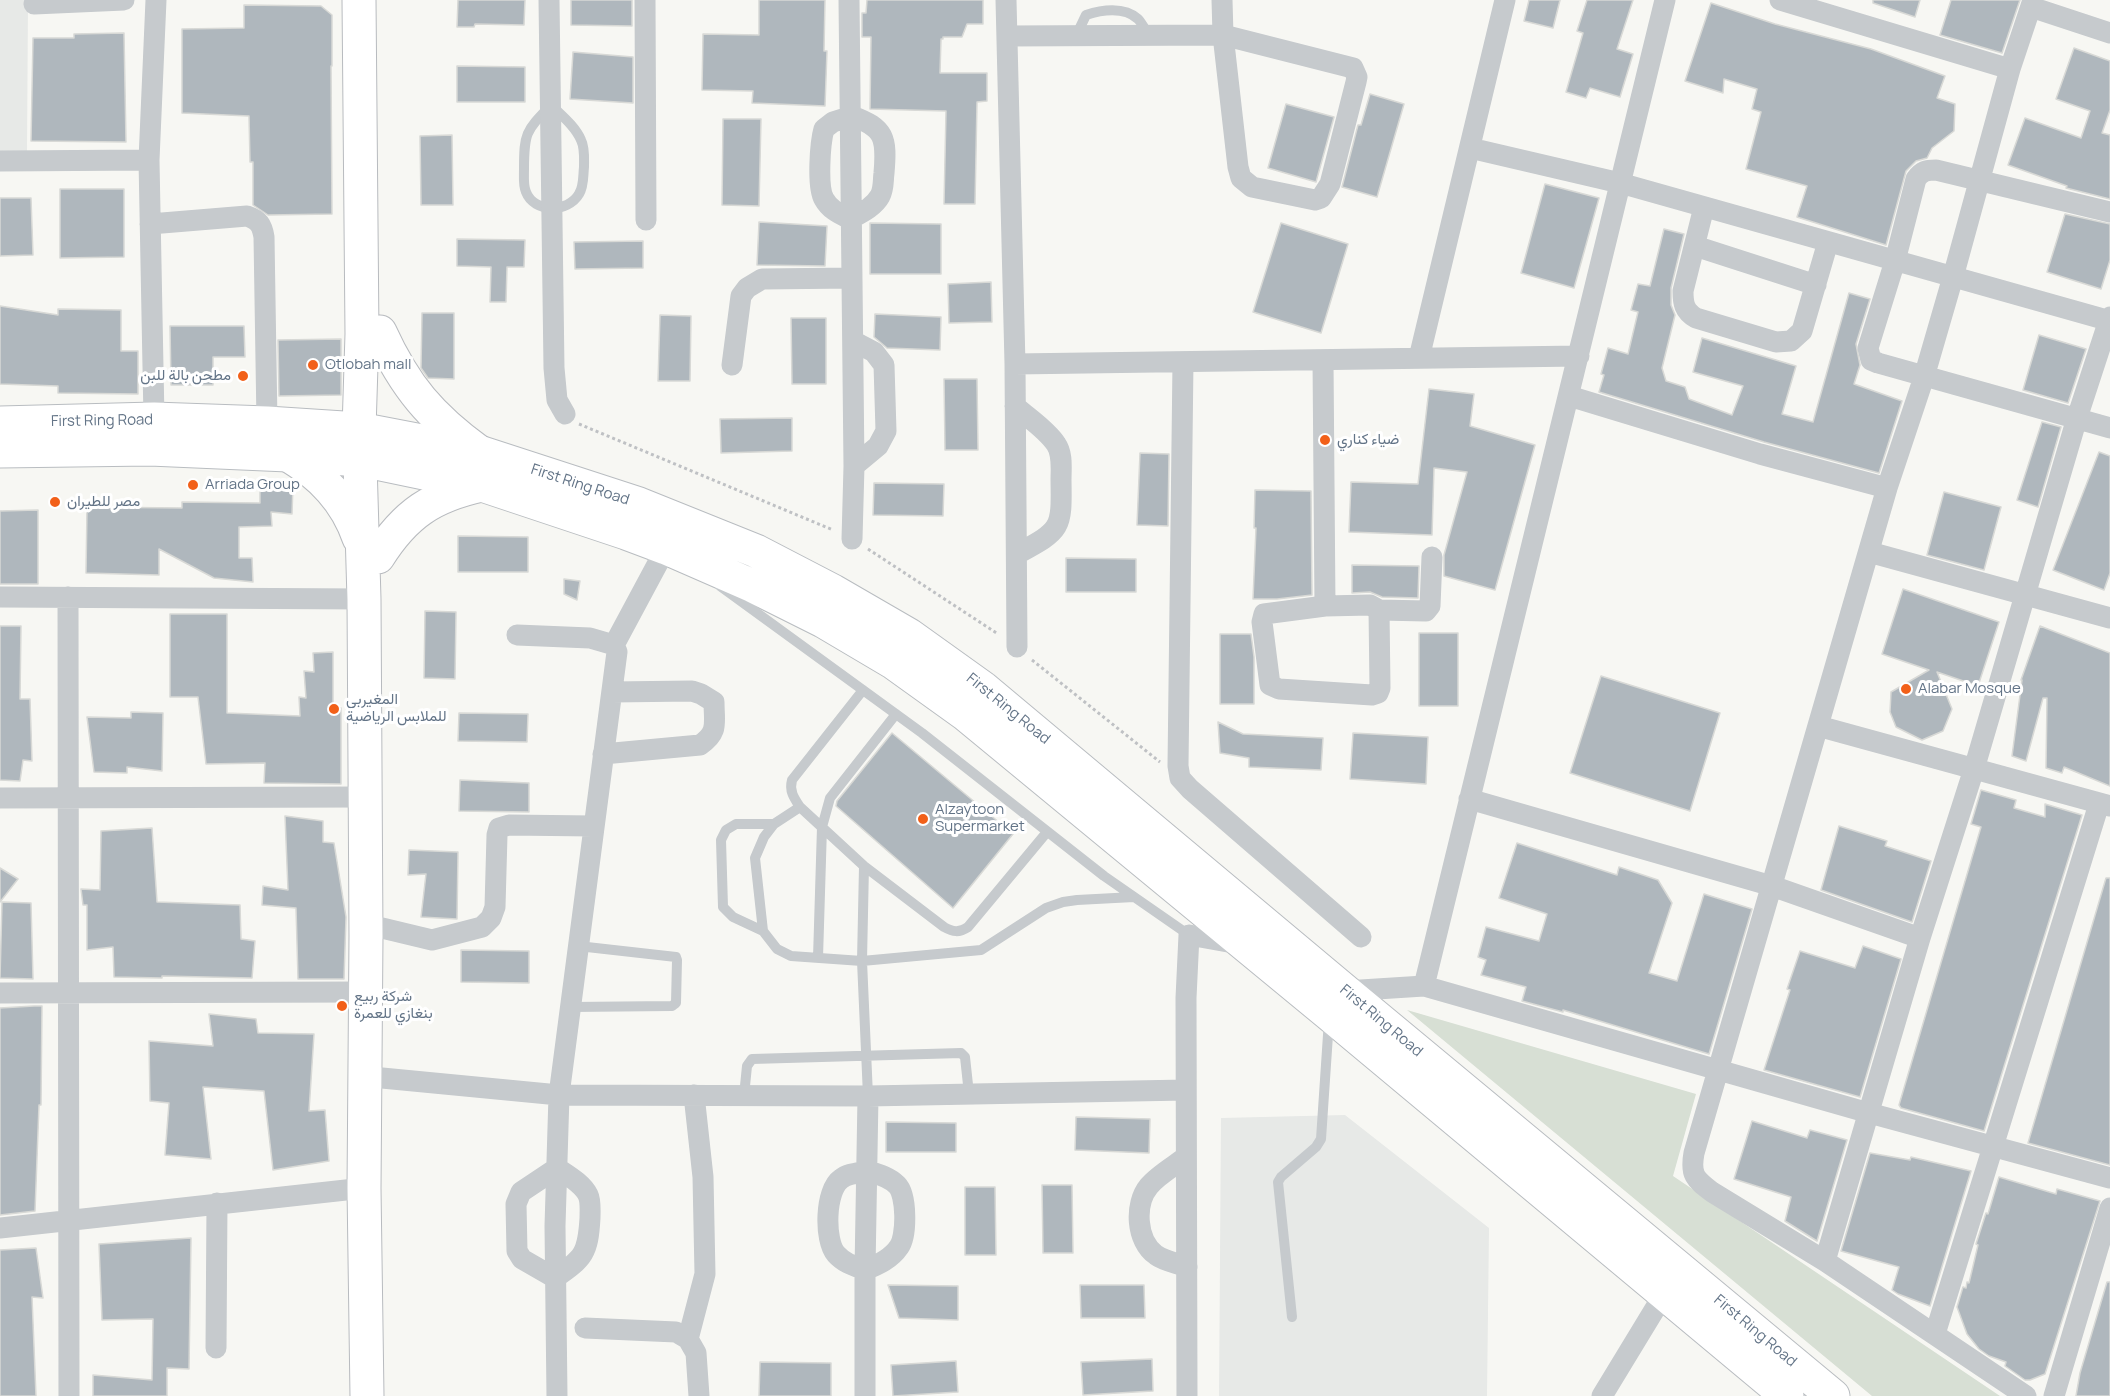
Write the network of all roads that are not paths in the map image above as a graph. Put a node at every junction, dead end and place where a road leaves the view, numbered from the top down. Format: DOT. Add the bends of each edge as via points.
graph roads {
  1 [pos="124,0"];
  2 [pos="156,0"];
  3 [pos="359,0"];
  4 [pos="378,0"];
  5 [pos="549,0"];
  6 [pos="645,0"];
  7 [pos="849,0"];
  8 [pos="1006,0"];
  9 [pos="1222,0"];
  10 [pos="1505,0"];
  11 [pos="1665,0"];
  12 [pos="1780,0"];
  13 [pos="2032,3"];
  14 [pos="34,4"];
  15 [pos="2110,33"];
  16 [pos="1223,35"];
  17 [pos="1007,36"];
  18 [pos="2010,69"];
  19 [pos="551,105"];
  20 [pos="852,116"];
  21 [pos="1470,148"];
  22 [pos="0,160"];
  23 [pos="149,160"];
  24 [pos="1981,180"];
  25 [pos="1620,183"];
  26 [pos="1704,207"];
  27 [pos="552,210"];
  28 [pos="2110,212"];
  29 [pos="850,219"];
  30 [pos="646,220"];
  31 [pos="150,224"];
  32 [pos="1828,242"];
  33 [pos="1695,246"];
  34 [pos="1895,261"];
  35 [pos="1953,277"];
  36 [pos="852,278"];
  37 [pos="1816,285"];
  38 [pos="2110,320"];
  39 [pos="380,332"];
  40 [pos="853,341"];
  41 [pos="1579,356"];
  42 [pos="1419,358"];
  43 [pos="1323,360"];
  44 [pos="1183,362"];
  45 [pos="1015,364"];
  46 [pos="732,365"];
  47 [pos="1924,377"];
  48 [pos="1569,396"];
  49 [pos="1015,406"];
  50 [pos="565,414"];
  51 [pos="2077,418"];
  52 [pos="154,419"];
  53 [pos="0,423"];
  54 [pos="267,423"];
  55 [pos="2110,428"];
  56 [pos="370,447"];
  57 [pos="0,451"];
  58 [pos="479,452"];
  59 [pos="288,455"];
  60 [pos="854,466"];
  61 [pos="482,486"];
  62 [pos="1887,488"];
  63 [pos="852,539"];
  64 [pos="666,548"];
  65 [pos="370,552"];
  66 [pos="1869,552"];
  67 [pos="1017,554"];
  68 [pos="1432,557"];
  69 [pos="2026,594"];
  70 [pos="0,597"];
  71 [pos="68,597"];
  72 [pos="364,599"];
  73 [pos="1325,606"];
  74 [pos="1379,610"];
  75 [pos="2110,618"];
  76 [pos="517,635"];
  77 [pos="614,645"];
  78 [pos="1017,647"];
  79 [pos="863,690"];
  80 [pos="612,692"];
  81 [pos="896,714"];
  82 [pos="1818,726"];
  83 [pos="603,754"];
  84 [pos="1974,768"];
  85 [pos="365,797"];
  86 [pos="0,798"];
  87 [pos="69,799"];
  88 [pos="1469,799"];
  89 [pos="2104,805"];
  90 [pos="800,807"];
  91 [pos="774,824"];
  92 [pos="593,826"];
  93 [pos="822,827"];
  94 [pos="1047,832"];
  95 [pos="864,866"];
  96 [pos="1772,886"];
  97 [pos="1134,897"];
  98 [pos="382,928"];
  99 [pos="763,931"];
  100 [pos="962,931"];
  101 [pos="1189,935"];
  102 [pos="1361,937"];
  103 [pos="1920,938"];
  104 [pos="1246,945"];
  105 [pos="578,946"];
  106 [pos="966,951"];
  107 [pos="818,958"];
  108 [pos="862,961"];
  109 [pos="1424,986"];
  110 [pos="365,992"];
  111 [pos="0,993"];
  112 [pos="70,994"];
  113 [pos="1337,1003"];
  114 [pos="571,1007"];
  115 [pos="866,1054"];
  116 [pos="1719,1071"];
  117 [pos="382,1078"];
  118 [pos="1186,1090"];
  119 [pos="969,1094"];
  120 [pos="559,1095"];
  121 [pos="694,1095"];
  122 [pos="744,1096"];
  123 [pos="868,1096"];
  124 [pos="1869,1113"];
  125 [pos="1992,1144"];
  126 [pos="1186,1157"];
  127 [pos="557,1168"];
  128 [pos="868,1171"];
  129 [pos="2110,1178"];
  130 [pos="364,1188"];
  131 [pos="217,1203"];
  132 [pos="2109,1215"];
  133 [pos="68,1221"];
  134 [pos="0,1228"];
  135 [pos="374,1248"];
  136 [pos="1825,1261"];
  137 [pos="1187,1267"];
  138 [pos="865,1270"];
  139 [pos="555,1278"];
  140 [pos="1664,1294"];
  141 [pos="1292,1317"];
  142 [pos="585,1328"];
  143 [pos="1935,1334"];
  144 [pos="688,1339"];
  145 [pos="216,1348"];
  146 [pos="69,1396"];
  147 [pos="367,1396"];
  148 [pos="383,1396"];
  149 [pos="557,1396"];
  150 [pos="699,1396"];
  151 [pos="866,1396"];
  152 [pos="1187,1396"];
  153 [pos="1602,1396"];
  154 [pos="1787,1396"];
  155 [pos="1833,1396"];
  156 [pos="2026,1396"];
  157 [pos="2054,1396"];
  1 -- 14 [label="street"];
  2 -- 23 [label="street"];
  3 -- 56 [label="main road" via="362,334"];
  4 -- 39 [label="main road"];
  5 -- 19 [label="street"];
  6 -- 30 [label="street"];
  7 -- 20 [label="street"];
  8 -- 17 [label="street"];
  9 -- 16 [label="street"];
  10 -- 21 [label="street"];
  11 -- 25 [label="street"];
  12 -- 18 [label="street"];
  13 -- 15 [label="street"];
  13 -- 18 [label="street"];
  16 -- 16 [label="street" via="1241,178 1252,187 1321,198 1330,184 1356,73 1346,66"];
  16 -- 17 [label="street"];
  17 -- 45 [label="street"];
  18 -- 24 [label="street"];
  19 -- 27 [label="street"];
  19 -- 27 [label="lane" via="568,121 584,148 582,187 577,198"];
  20 -- 29 [label="street"];
  20 -- 29 [label="street" via="824,129 820,168 825,201"];
  20 -- 29 [label="street" via="871,123 882,135 885,158 880,195"];
  21 -- 25 [label="street"];
  21 -- 42 [label="street"];
  22 -- 23 [label="street"];
  23 -- 31 [label="street"];
  24 -- 28 [label="street"];
  24 -- 34 [label="street" via="1936,170 1921,173"];
  24 -- 35 [label="street"];
  25 -- 26 [label="street"];
  25 -- 41 [label="street"];
  26 -- 32 [label="street"];
  26 -- 33 [label="street"];
  27 -- 50 [label="street" via="554,368 557,400"];
  29 -- 36 [label="street"];
  31 -- 52 [label="street"];
  31 -- 54 [label="street" via="247,216 262,225"];
  32 -- 34 [label="street"];
  32 -- 37 [label="street"];
  33 -- 37 [label="street"];
  33 -- 37 [label="street" via="1683,301 1686,310 1696,318 1776,342 1791,341 1802,331"];
  34 -- 35 [label="street"];
  34 -- 47 [label="street" via="1869,354 1878,363"];
  35 -- 38 [label="street"];
  35 -- 47 [label="street"];
  36 -- 40 [label="street"];
  36 -- 46 [label="street" via="754,282 741,296"];
  38 -- 51 [label="street"];
  39 -- 56 [label="main road"];
  39 -- 58 [label="main road" via="410,388 430,412"];
  40 -- 60 [label="street"];
  40 -- 60 [label="street" via="874,352 884,365 886,431 878,446"];
  41 -- 42 [label="street"];
  41 -- 48 [label="street"];
  42 -- 43 [label="street"];
  43 -- 44 [label="street"];
  43 -- 73 [label="street"];
  44 -- 45 [label="street"];
  44 -- 102 [label="street" via="1180,778"];
  45 -- 49 [label="street"];
  47 -- 51 [label="street"];
  47 -- 62 [label="street"];
  48 -- 62 [label="street"];
  48 -- 88 [label="street"];
  49 -- 67 [label="street"];
  49 -- 67 [label="street" via="1056,444 1061,454 1062,513 1047,538"];
  51 -- 55 [label="street"];
  51 -- 69 [label="street"];
  52 -- 53 [label="main road, First Ring Road"];
  52 -- 54 [label="main road, First Ring Road"];
  54 -- 56 [label="main road, First Ring Road"];
  56 -- 58 [label="main road, First Ring Road"];
  56 -- 59 [label="main road, First Ring Road"];
  56 -- 61 [label="main road, First Ring Road"];
  56 -- 65 [label="main road"];
  57 -- 59 [label="main road, First Ring Road" via="150,449"];
  58 -- 113 [label="main road, First Ring Road" via="639,504 756,551 909,634 1032,728"];
  59 -- 65 [label="main road" via="327,484 343,503"];
  60 -- 63 [label="street"];
  61 -- 64 [label="main road, First Ring Road"];
  61 -- 65 [label="main road" via="456,491 425,506"];
  62 -- 66 [label="street"];
  64 -- 77 [label="street"];
  64 -- 79 [label="lane"];
  64 -- 104 [label="main road, First Ring Road" via="823,621 894,663 965,714"];
  65 -- 72 [label="main road"];
  65 -- 98 [label="main road"];
  66 -- 69 [label="street"];
  66 -- 82 [label="street"];
  67 -- 78 [label="street"];
  68 -- 74 [label="street" via="1429,609"];
  69 -- 75 [label="street"];
  69 -- 84 [label="street"];
  70 -- 71 [label="street"];
  71 -- 72 [label="street"];
  71 -- 87 [label="street"];
  72 -- 85 [label="main road"];
  73 -- 74 [label="street" via="1371,605"];
  73 -- 74 [label="street" via="1263,616 1269,680 1274,688 1378,693"];
  76 -- 77 [label="street" via="590,638"];
  77 -- 80 [label="street" via="617,652"];
  79 -- 81 [label="lane"];
  79 -- 90 [label="lane" via="792,780 790,787"];
  80 -- 83 [label="street"];
  80 -- 83 [label="street" via="700,694 714,702 714,732 700,745"];
  81 -- 93 [label="lane" via="830,798"];
  81 -- 94 [label="lane"];
  82 -- 84 [label="street"];
  82 -- 96 [label="street"];
  83 -- 92 [label="street"];
  84 -- 89 [label="street"];
  84 -- 103 [label="street"];
  85 -- 87 [label="street"];
  85 -- 110 [label="main road"];
  86 -- 87 [label="street"];
  87 -- 112 [label="street"];
  88 -- 96 [label="street"];
  88 -- 109 [label="street"];
  89 -- 125 [label="street"];
  90 -- 91 [label="lane"];
  90 -- 93 [label="lane"];
  91 -- 99 [label="lane" via="755,858"];
  91 -- 99 [label="lane" via="736,824 726,830 721,840 723,906 734,917"];
  92 -- 98 [label="street" via="499,828 495,907 482,927 432,940"];
  92 -- 105 [label="street"];
  93 -- 95 [label="lane"];
  93 -- 107 [label="lane"];
  94 -- 97 [label="lane"];
  94 -- 100 [label="lane"];
  95 -- 100 [label="lane" via="944,927"];
  95 -- 108 [label="lane"];
  96 -- 103 [label="street"];
  96 -- 116 [label="street"];
  97 -- 101 [label="lane"];
  97 -- 106 [label="lane" via="1063,902 1046,908 981,950"];
  98 -- 117 [label="main road"];
  99 -- 107 [label="lane" via="777,949 791,956"];
  100 -- 106 [label="lane"];
  101 -- 104 [label="street"];
  101 -- 118 [label="street"];
  103 -- 124 [label="street"];
  104 -- 113 [label="main road, First Ring Road"];
  105 -- 114 [label="street"];
  105 -- 114 [label="lane" via="676,957 676,1003"];
  106 -- 108 [label="lane"];
  107 -- 108 [label="lane"];
  108 -- 115 [label="lane"];
  109 -- 113 [label="street"];
  109 -- 116 [label="street"];
  110 -- 112 [label="street"];
  110 -- 130 [label="main road"];
  111 -- 112 [label="street"];
  112 -- 133 [label="street"];
  113 -- 140 [label="main road, First Ring Road"];
  113 -- 141 [label="lane" via="1321,1139 1278,1182"];
  113 -- 155 [label="main road, First Ring Road"];
  114 -- 120 [label="street"];
  115 -- 119 [label="lane" via="961,1053 965,1057"];
  115 -- 122 [label="lane" via="752,1059 747,1066"];
  115 -- 123 [label="lane"];
  116 -- 124 [label="street"];
  116 -- 136 [label="street" via="1694,1153 1694,1175 1712,1192"];
  117 -- 120 [label="street"];
  117 -- 135 [label="main road"];
  118 -- 119 [label="street"];
  118 -- 126 [label="street"];
  119 -- 123 [label="street"];
  120 -- 121 [label="street"];
  120 -- 127 [label="street"];
  121 -- 122 [label="street"];
  121 -- 144 [label="street" via="703,1177 705,1274"];
  122 -- 123 [label="street"];
  123 -- 128 [label="street"];
  124 -- 125 [label="street"];
  124 -- 136 [label="street"];
  125 -- 129 [label="street"];
  125 -- 143 [label="street"];
  126 -- 137 [label="street"];
  126 -- 137 [label="street" via="1150,1184 1139,1205 1139,1221 1141,1232 1156,1256"];
  127 -- 139 [label="street"];
  127 -- 139 [label="street" via="582,1187 589,1196 590,1208 589,1240 584,1253"];
  127 -- 139 [label="street" via="521,1192 516,1204 517,1251 522,1259"];
  128 -- 138 [label="street"];
  128 -- 138 [label="street" via="898,1186 903,1197 904,1231 903,1240 891,1256"];
  128 -- 138 [label="street" via="839,1179 829,1206 829,1234 834,1252 850,1265"];
  130 -- 131 [label="street"];
  130 -- 135 [label="main road"];
  131 -- 133 [label="street"];
  131 -- 145 [label="street"];
  132 -- 157 [label="street"];
  133 -- 134 [label="street"];
  133 -- 146 [label="street"];
  135 -- 147 [label="main road"];
  135 -- 148 [label="main road"];
  136 -- 143 [label="street"];
  137 -- 152 [label="street"];
  138 -- 151 [label="street"];
  139 -- 149 [label="street"];
  140 -- 153 [label="street"];
  140 -- 154 [label="main road, First Ring Road"];
  142 -- 144 [label="street" via="676,1332"];
  143 -- 156 [label="street"];
  144 -- 150 [label="street" via="696,1353"];
}
